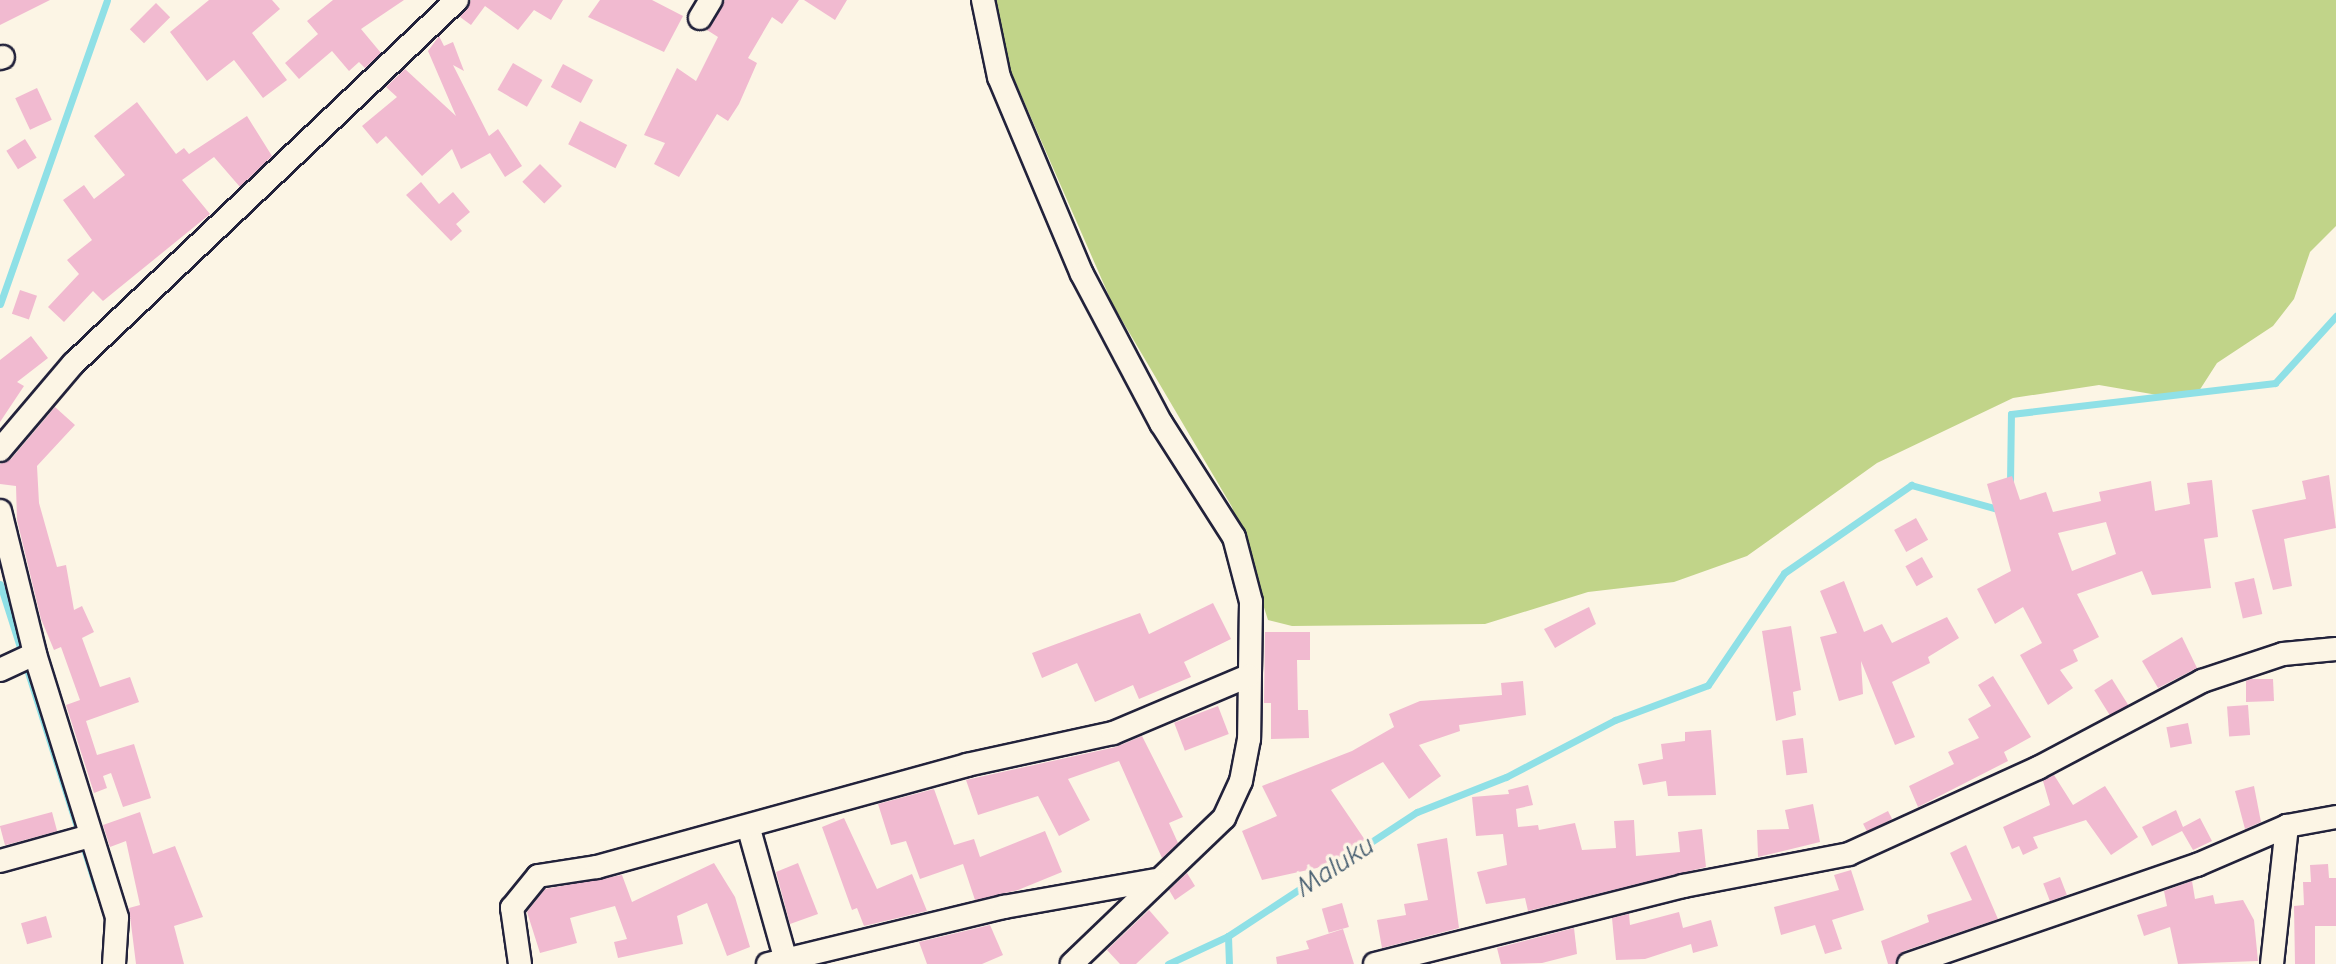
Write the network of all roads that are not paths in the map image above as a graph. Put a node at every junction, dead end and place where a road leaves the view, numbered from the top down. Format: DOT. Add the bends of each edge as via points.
graph roads {
  1 [pos="457,0"];
  2 [pos="983,0"];
  3 [pos="0,450"];
  4 [pos="0,511"];
  5 [pos="2336,649"];
  6 [pos="35,654"];
  7 [pos="4,668"];
  8 [pos="1248,676"];
  9 [pos="2336,817"];
  10 [pos="2287,826"];
  11 [pos="749,829"];
  12 [pos="90,836"];
  13 [pos="0,861"];
  14 [pos="1155,880"];
  15 [pos="117,918"];
  16 [pos="780,962"];
  17 [pos="114,964"];
  18 [pos="124,964"];
  19 [pos="520,964"];
  20 [pos="1072,964"];
  21 [pos="1375,964"];
  22 [pos="1909,964"];
  23 [pos="2272,964"];
  1 -- 3 [label="street" via="73,364"];
  2 -- 8 [label="street" via="999,77 1082,274 1161,423 1234,537 1251,602"];
  4 -- 6 [label="street"];
  5 -- 21 [label="street" via="2283,654 2202,681 2038,768 1849,854 1683,886"];
  6 -- 7 [label="street"];
  6 -- 12 [label="street"];
  8 -- 11 [label="street" via="1113,733 967,765"];
  8 -- 14 [label="street" via="1249,739 1241,781 1224,818 1194,851"];
  9 -- 10 [label="street"];
  10 -- 22 [label="street" via="2197,865"];
  10 -- 23 [label="street"];
  11 -- 16 [label="street"];
  11 -- 19 [label="street" via="538,876 512,908"];
  12 -- 13 [label="street"];
  12 -- 15 [label="street"];
  14 -- 16 [label="street" via="1004,907"];
  14 -- 20 [label="street"];
  15 -- 17 [label="street"];
  15 -- 18 [label="street"];
}
